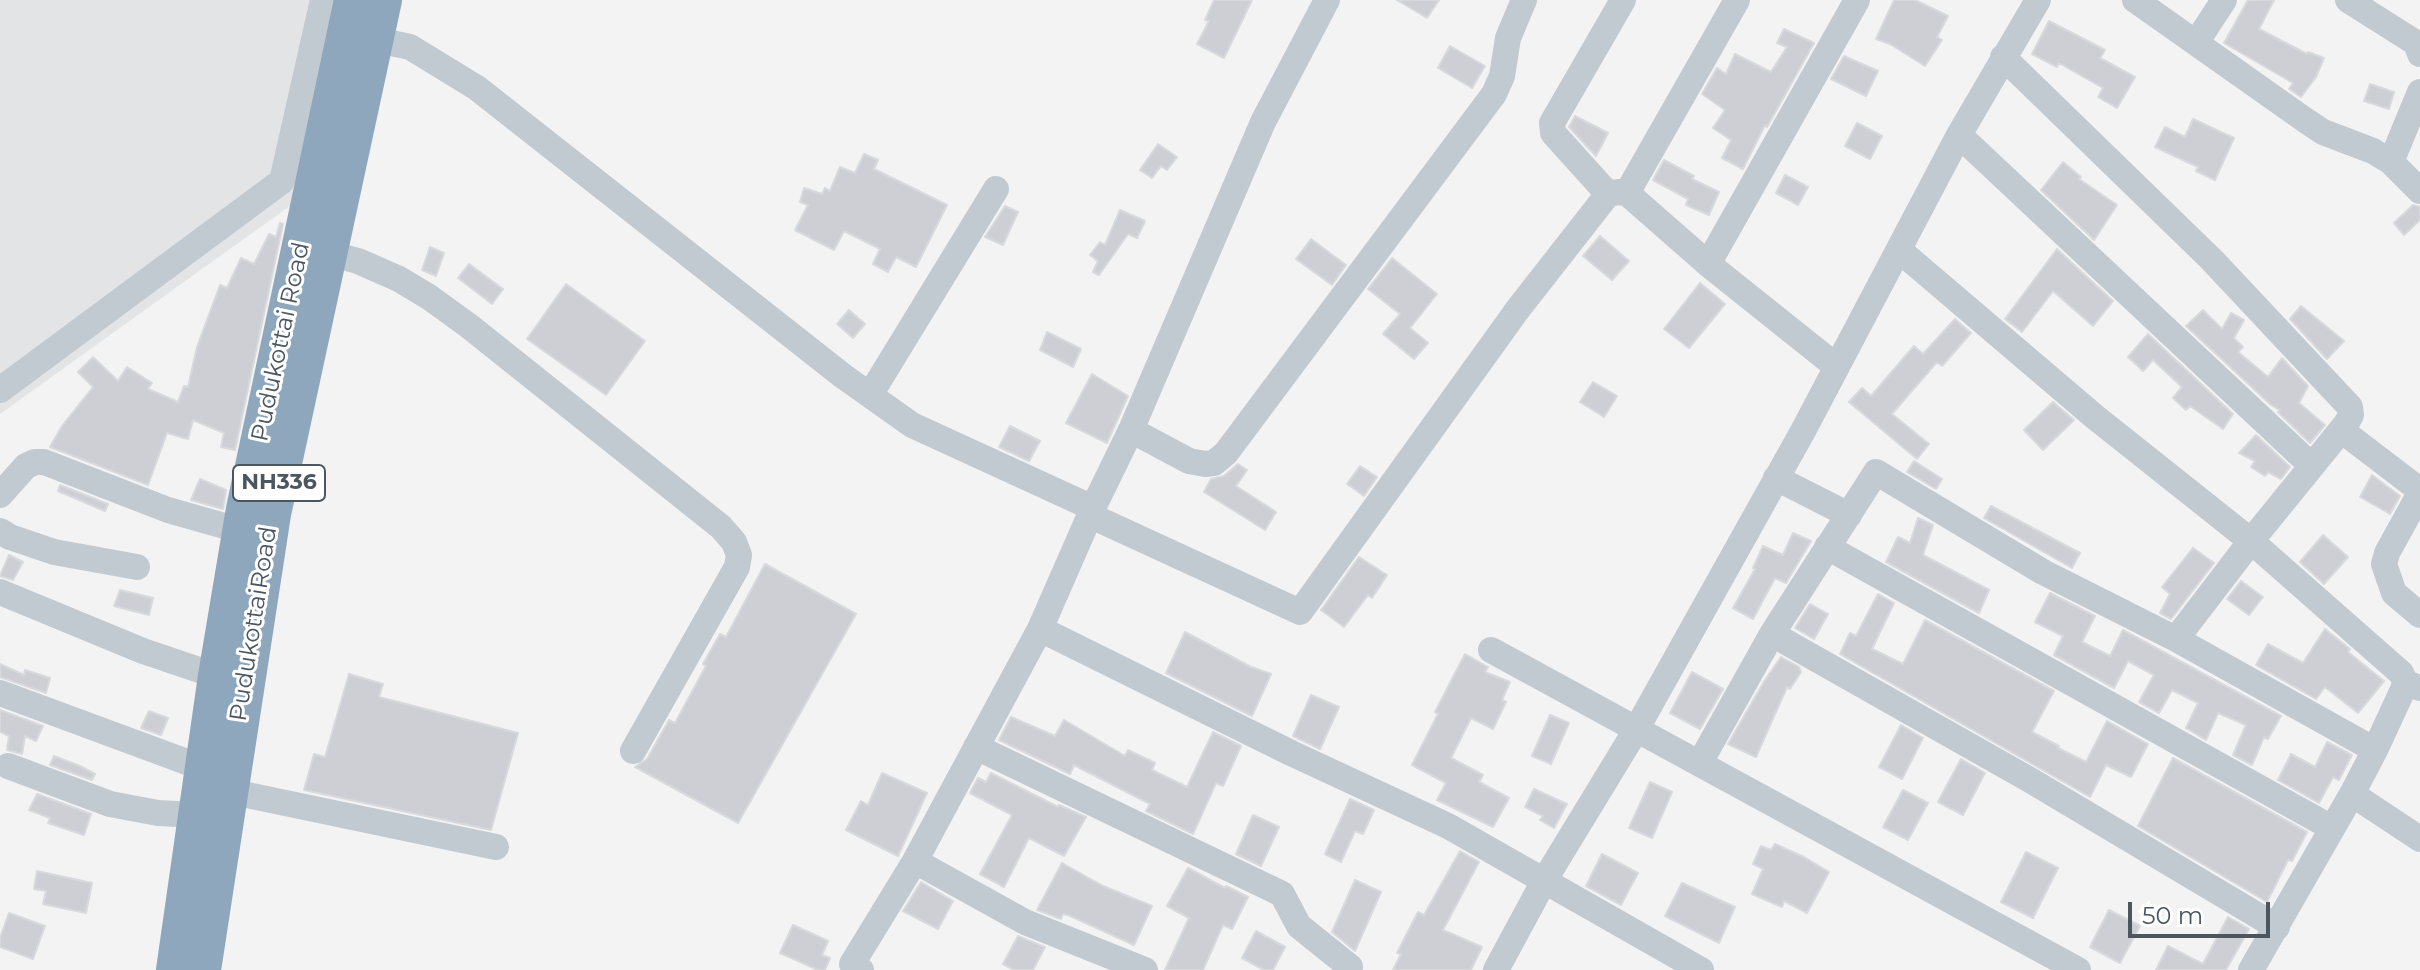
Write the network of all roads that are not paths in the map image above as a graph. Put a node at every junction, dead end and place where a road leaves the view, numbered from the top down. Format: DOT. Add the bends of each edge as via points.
graph roads {
  1 [pos="323,0"];
  2 [pos="383,0"];
  3 [pos="1327,0"];
  4 [pos="1524,0"];
  5 [pos="1623,0"];
  6 [pos="1737,0"];
  7 [pos="1857,0"];
  8 [pos="2038,0"];
  9 [pos="2135,0"];
  10 [pos="2224,0"];
  11 [pos="2348,0"];
  12 [pos="358,24"];
  13 [pos="2196,43"];
  14 [pos="2420,54"];
  15 [pos="2003,57"];
  16 [pos="2420,92"];
  17 [pos="1959,135"];
  18 [pos="2391,162"];
  19 [pos="996,189"];
  20 [pos="2420,191"];
  21 [pos="1618,194"];
  22 [pos="316,250"];
  23 [pos="1899,250"];
  24 [pos="1708,264"];
  25 [pos="1837,367"];
  26 [pos="0,390"];
  27 [pos="870,395"];
  28 [pos="1131,430"];
  29 [pos="2341,430"];
  30 [pos="2312,466"];
  31 [pos="1776,478"];
  32 [pos="0,495"];
  33 [pos="1091,512"];
  34 [pos="1849,515"];
  35 [pos="0,531"];
  36 [pos="242,531"];
  37 [pos="2251,541"];
  38 [pos="1827,547"];
  39 [pos="137,567"];
  40 [pos="0,592"];
  41 [pos="2420,615"];
  42 [pos="1040,629"];
  43 [pos="1772,634"];
  44 [pos="2176,639"];
  45 [pos="1491,650"];
  46 [pos="217,676"];
  47 [pos="2413,686"];
  48 [pos="0,693"];
  49 [pos="1636,730"];
  50 [pos="976,747"];
  51 [pos="2375,750"];
  52 [pos="633,751"];
  53 [pos="1702,759"];
  54 [pos="8,766"];
  55 [pos="216,780"];
  56 [pos="2352,794"];
  57 [pos="197,815"];
  58 [pos="2332,828"];
  59 [pos="2420,839"];
  60 [pos="496,847"];
  61 [pos="915,861"];
  62 [pos="1544,881"];
  63 [pos="2277,927"];
  64 [pos="854,968"];
  65 [pos="1351,969"];
  66 [pos="175,970"];
  67 [pos="202,970"];
  68 [pos="1145,970"];
  69 [pos="1496,970"];
  70 [pos="1701,970"];
  71 [pos="2078,970"];
  72 [pos="2251,970"];
  1 -- 26 [label="street" via="282,181"];
  2 -- 12 [label="highway, NH336"];
  3 -- 28 [label="street" via="1263,122"];
  4 -- 28 [label="street" via="1494,94 1226,453 1214,463 1189,461"];
  5 -- 21 [label="street" via="1552,123 1553,133"];
  6 -- 21 [label="street"];
  7 -- 24 [label="street"];
  8 -- 15 [label="street"];
  9 -- 13 [label="street"];
  10 -- 13 [label="street"];
  11 -- 14 [label="street" via="2416,43"];
  12 -- 22 [label="highway, Pudukottai Road / NH336"];
  12 -- 27 [label="street" via="410,47 477,88"];
  13 -- 18 [label="street" via="2323,132"];
  15 -- 17 [label="street"];
  15 -- 29 [label="street" via="2212,260 2345,400 2351,415"];
  16 -- 18 [label="street"];
  17 -- 23 [label="street"];
  17 -- 30 [label="street"];
  18 -- 20 [label="street"];
  19 -- 27 [label="street"];
  21 -- 24 [label="street"];
  21 -- 33 [label="street" via="1518,309 1300,612"];
  22 -- 36 [label="highway, Pudukottai Road / NH336"];
  22 -- 52 [label="street" via="399,279 469,326 734,542 737,567"];
  22 -- 55 [label="highway, PudukottaiRoad / NH336" via="272,514"];
  23 -- 25 [label="street"];
  23 -- 37 [label="street"];
  24 -- 25 [label="street"];
  25 -- 31 [label="street"];
  27 -- 33 [label="street" via="912,425"];
  28 -- 33 [label="street"];
  29 -- 30 [label="street"];
  29 -- 41 [label="street" via="2417,488 2419,495 2384,564 2394,593"];
  30 -- 37 [label="street"];
  31 -- 34 [label="street"];
  31 -- 49 [label="street"];
  32 -- 36 [label="street" via="26,466 44,462 154,505"];
  33 -- 42 [label="street"];
  34 -- 38 [label="street"];
  34 -- 44 [label="street" via="1876,472 2043,572"];
  35 -- 39 [label="street" via="54,552"];
  36 -- 46 [label="highway, Pudukottai Road / NH336"];
  37 -- 44 [label="street"];
  37 -- 47 [label="street"];
  38 -- 43 [label="street"];
  38 -- 58 [label="street"];
  40 -- 46 [label="street"];
  42 -- 50 [label="street"];
  42 -- 62 [label="street" via="1448,826"];
  43 -- 53 [label="street"];
  43 -- 63 [label="street"];
  44 -- 51 [label="street"];
  45 -- 49 [label="street"];
  46 -- 55 [label="highway, Pudukottai Road / NH336"];
  47 -- 51 [label="street"];
  48 -- 55 [label="street"];
  49 -- 62 [label="street"];
  49 -- 71 [label="street"];
  50 -- 61 [label="street"];
  50 -- 65 [label="street" via="1282,894 1299,926"];
  51 -- 56 [label="street"];
  54 -- 57 [label="street" via="110,804"];
  55 -- 57 [label="highway, Pudukottai Road / NH336"];
  55 -- 60 [label="street"];
  55 -- 67 [label="highway, PudukottaiRoad / NH336"];
  56 -- 58 [label="street"];
  56 -- 59 [label="street"];
  57 -- 66 [label="highway, Pudukottai Road / NH336"];
  58 -- 63 [label="street"];
  61 -- 64 [label="street"];
  61 -- 68 [label="street" via="1025,922"];
  62 -- 69 [label="street"];
  62 -- 70 [label="street"];
  63 -- 72 [label="street"];
}
